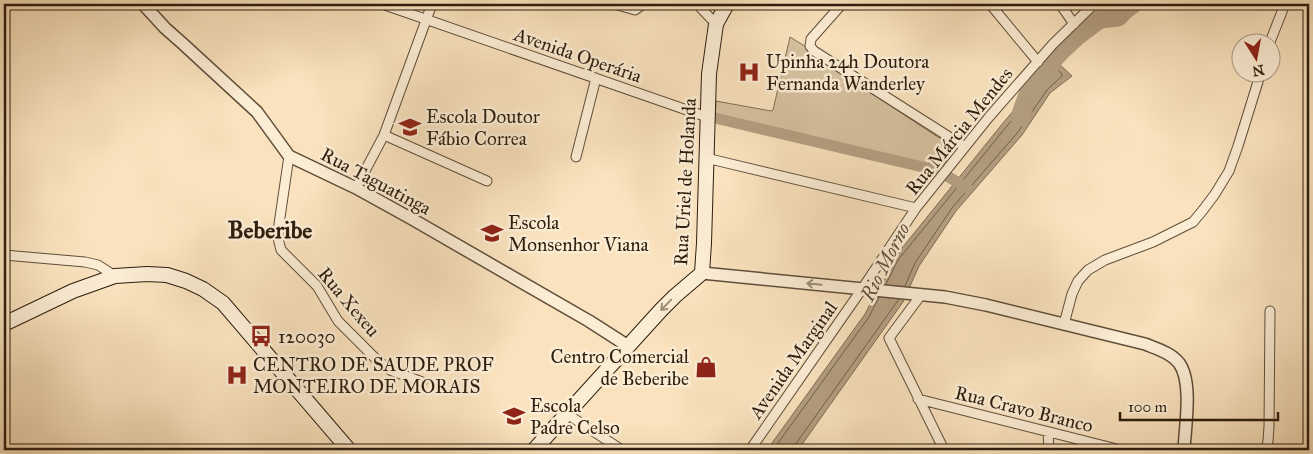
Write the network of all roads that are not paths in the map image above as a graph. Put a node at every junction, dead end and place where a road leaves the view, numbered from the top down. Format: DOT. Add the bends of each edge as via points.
graph roads {
  1 [pos="143,4"];
  2 [pos="382,4"];
  3 [pos="432,4"];
  4 [pos="614,4"];
  5 [pos="643,4"];
  6 [pos="697,4"];
  7 [pos="727,4"];
  8 [pos="842,4"];
  9 [pos="990,4"];
  10 [pos="1060,4"];
  11 [pos="1094,4"];
  12 [pos="1285,4"];
  13 [pos="426,19"];
  14 [pos="716,24"];
  15 [pos="1074,24"];
  16 [pos="1274,32"];
  17 [pos="1038,62"];
  18 [pos="596,78"];
  19 [pos="1258,82"];
  20 [pos="707,117"];
  21 [pos="384,136"];
  22 [pos="965,147"];
  23 [pos="289,156"];
  24 [pos="576,157"];
  25 [pos="706,158"];
  26 [pos="487,181"];
  27 [pos="356,188"];
  28 [pos="916,208"];
  29 [pos="4,254"];
  30 [pos="702,273"];
  31 [pos="115,276"];
  32 [pos="868,289"];
  33 [pos="915,294"];
  34 [pos="1270,311"];
  35 [pos="4,324"];
  36 [pos="1064,324"];
  37 [pos="628,346"];
  38 [pos="422,382"];
  39 [pos="918,399"];
  40 [pos="567,414"];
  41 [pos="1048,432"];
  42 [pos="350,449"];
  43 [pos="534,450"];
  44 [pos="622,450"];
  45 [pos="750,450"];
  46 [pos="944,450"];
  47 [pos="1049,450"];
  48 [pos="1121,450"];
  49 [pos="1184,450"];
  50 [pos="1266,450"];
  1 -- 23 [label="street, Rua Taguatinga" via="257,112"];
  2 -- 13 [label="street, Avenida Operária"];
  3 -- 13 [label="street"];
  4 -- 5 [label="street" via="635,10"];
  6 -- 14 [label="street"];
  7 -- 14 [label="main road, Rua Uriel de Holanda"];
  8 -- 22 [label="street" via="811,39 810,46 814,52"];
  9 -- 17 [label="street"];
  10 -- 15 [label="street"];
  11 -- 15 [label="street, Rua Márcia Mendes"];
  12 -- 16 [label="street"];
  13 -- 18 [label="street, Avenida Operária"];
  13 -- 21 [label="street"];
  14 -- 20 [label="main road, Rua Uriel de Holanda"];
  15 -- 17 [label="street, Rua Márcia Mendes"];
  17 -- 22 [label="street, Rua Márcia Mendes"];
  18 -- 20 [label="street, Avenida Operária"];
  18 -- 24 [label="street"];
  19 -- 36 [label="street" via="1229,171 1203,210 1193,222 1088,270 1072,294"];
  20 -- 25 [label="main road, Rua Uriel de Holanda"];
  21 -- 26 [label="street"];
  21 -- 27 [label="street"];
  22 -- 28 [label="street, Rua Márcia Mendes"];
  23 -- 27 [label="street, Rua Taguatinga"];
  23 -- 38 [label="street, Rua Xexeu" via="278,224 280,250 317,286 338,321 376,359 390,370"];
  25 -- 28 [label="street"];
  25 -- 30 [label="main road, Rua Uriel de Holanda"];
  27 -- 37 [label="street, Rua Taguatinga"];
  28 -- 32 [label="street, Rua Márcia Mendes"];
  29 -- 31 [label="street" via="84,262 98,265"];
  32 -- 30 [label="street, one-way"];
  30 -- 37 [label="main road, Rua Uriel de Holanda, one-way" via="675,296"];
  31 -- 35 [label="main road" via="73,291"];
  31 -- 42 [label="main road" via="167,275 203,289 222,303"];
  32 -- 33 [label="street"];
  32 -- 45 [label="street, Avenida Marginal"];
  33 -- 36 [label="street" via="986,304"];
  33 -- 39 [label="street" via="889,338"];
  34 -- 50 [label="street"];
  36 -- 49 [label="street" via="1145,344 1178,363 1187,385"];
  37 -- 40 [label="main road, Rua Uriel de Holanda"];
  39 -- 41 [label="street, Rua Cravo Branco"];
  39 -- 46 [label="street"];
  40 -- 43 [label="main road, Rua Uriel de Holanda"];
  40 -- 44 [label="street"];
  41 -- 47 [label="street"];
  41 -- 48 [label="street, Rua Cravo Branco"];
}
